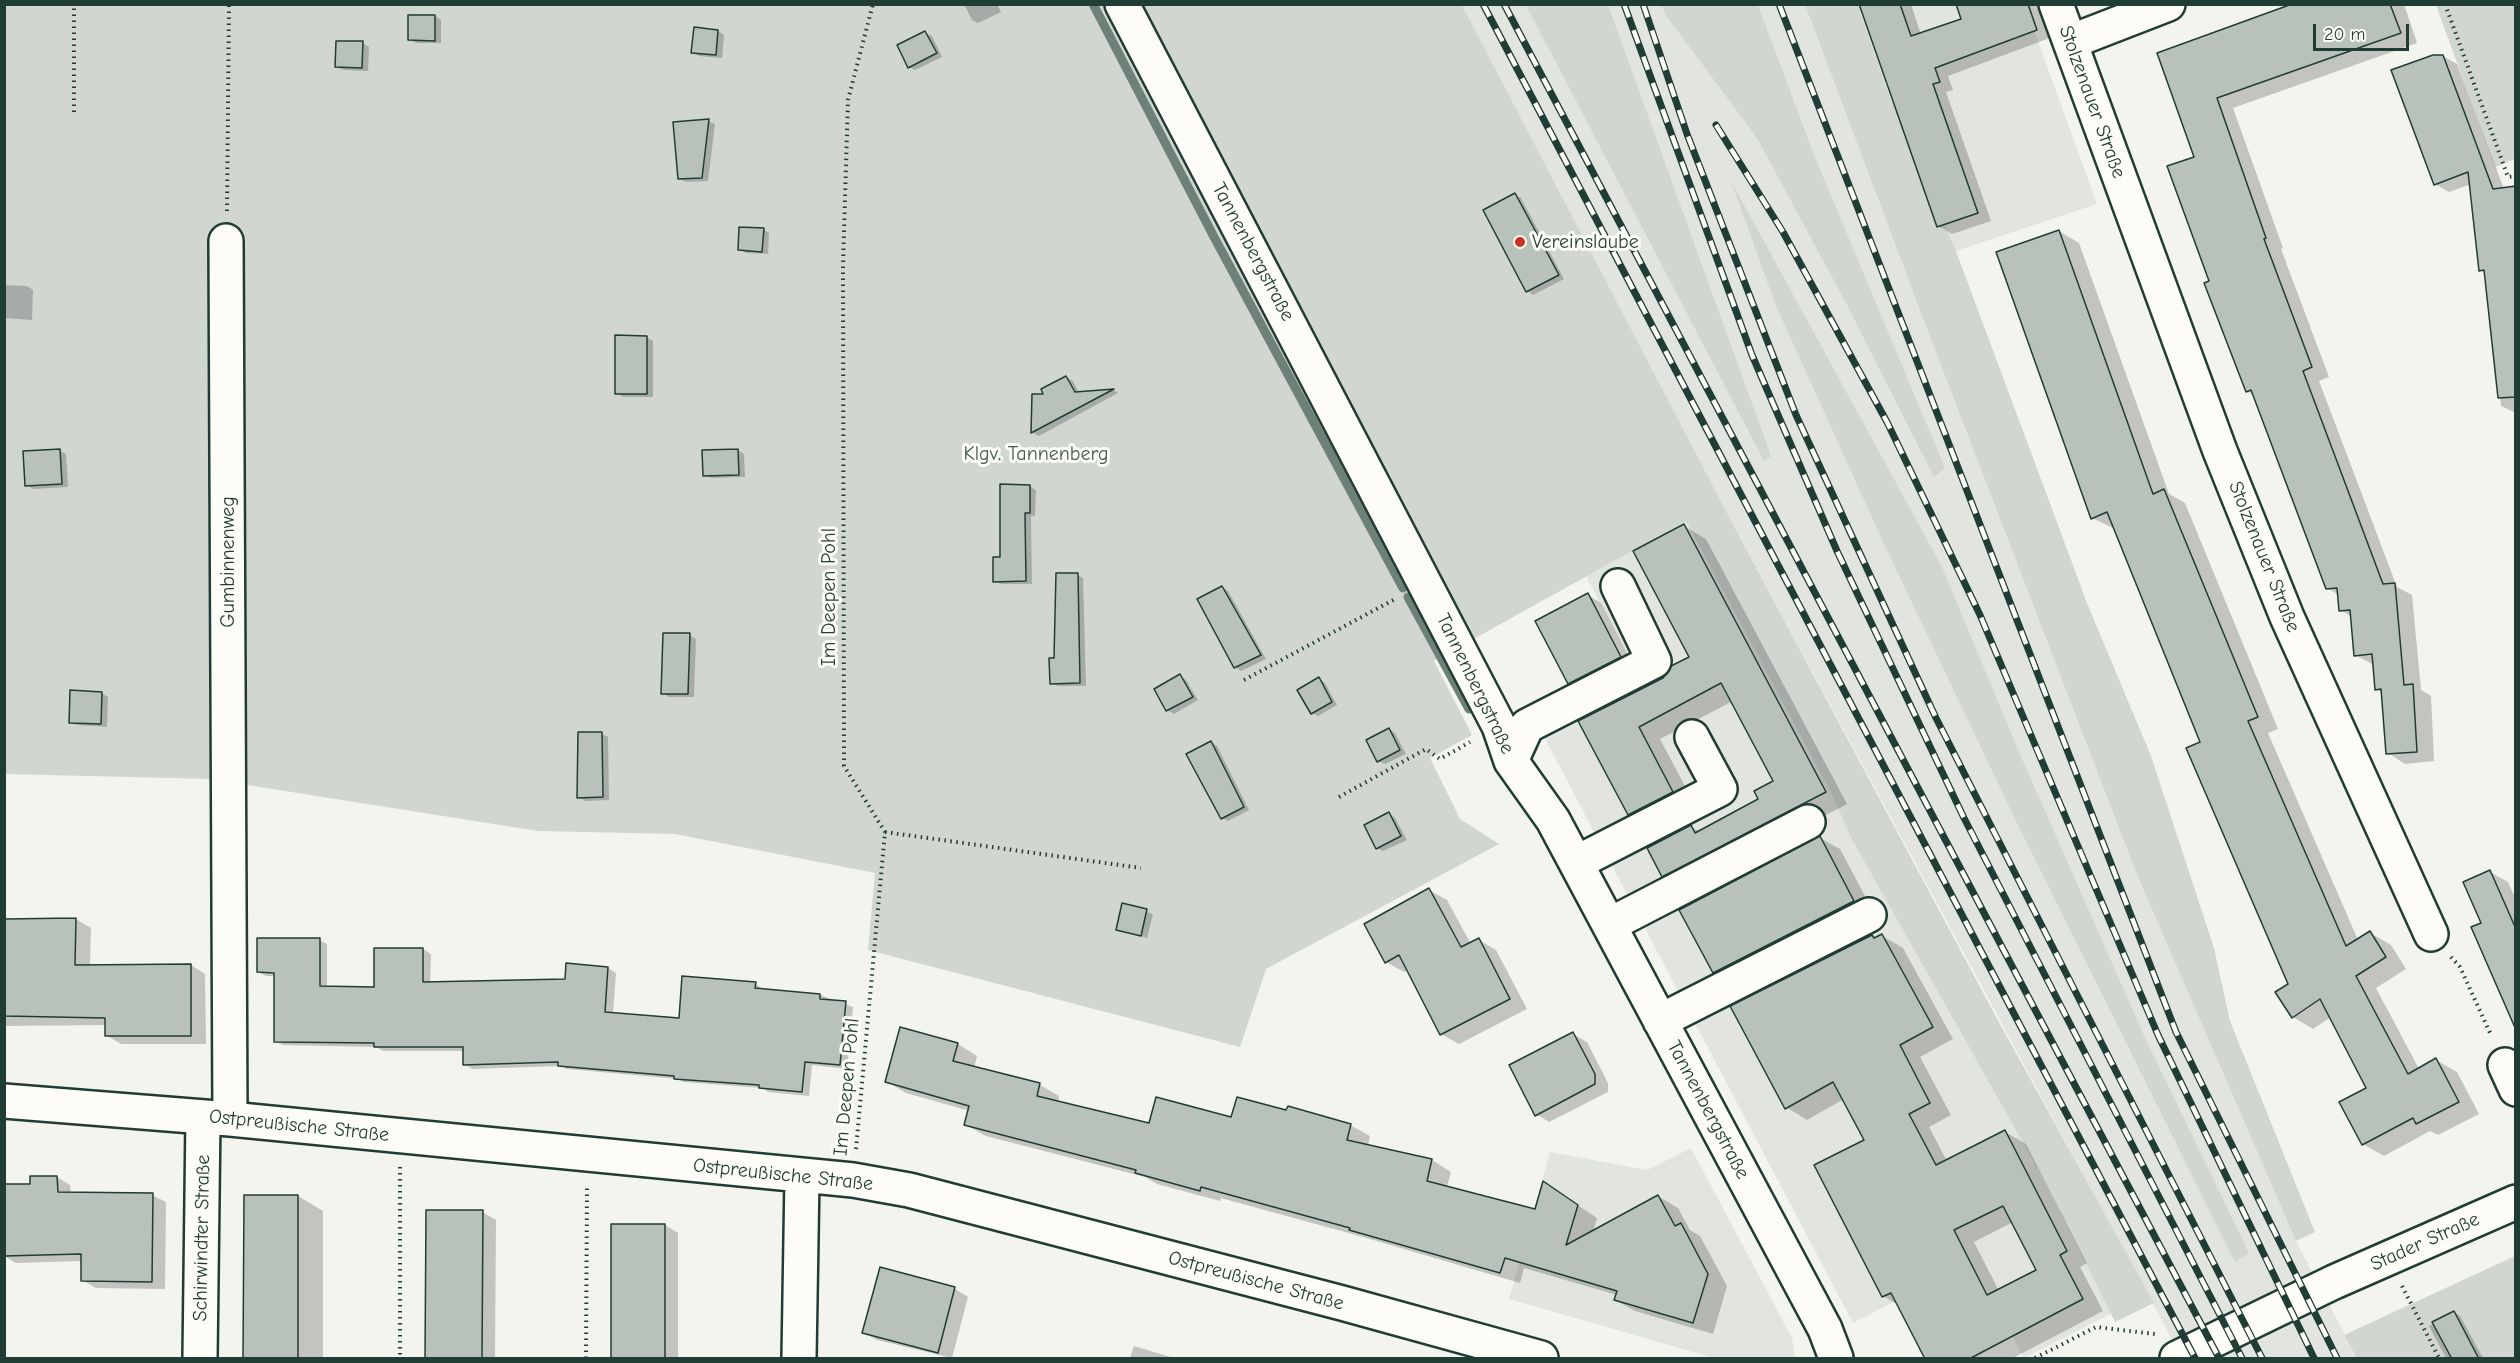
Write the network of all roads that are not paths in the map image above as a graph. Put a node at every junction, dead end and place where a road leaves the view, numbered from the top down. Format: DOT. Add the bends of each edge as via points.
graph roads {
  1 [pos="1122,4"];
  2 [pos="2056,4"];
  3 [pos="2168,4"];
  4 [pos="2070,42"];
  5 [pos="226,241"];
  6 [pos="1618,586"];
  7 [pos="1692,737"];
  8 [pos="1510,760"];
  9 [pos="1808,822"];
  10 [pos="1576,863"];
  11 [pos="1869,915"];
  12 [pos="1609,925"];
  13 [pos="2431,934"];
  14 [pos="1660,1021"];
  15 [pos="4,1101"];
  16 [pos="216,1118"];
  17 [pos="802,1177"];
  18 [pos="2516,1202"];
  19 [pos="200,1359"];
  20 [pos="799,1359"];
  21 [pos="1541,1359"];
  22 [pos="1836,1359"];
  23 [pos="2177,1359"];
  1 -- 8 [label="street, Tannenbergstraße" via="1499,726"];
  2 -- 4 [label="street, Stolzenauer Straße"];
  3 -- 4 [label="street"];
  4 -- 13 [label="street, Stolzenauer Straße" via="2229,473 2287,617"];
  5 -- 16 [label="street, Gumbinnenweg"];
  6 -- 8 [label="street" via="1654,661 1527,726"];
  7 -- 10 [label="street" via="1720,789"];
  8 -- 10 [label="street, Tannenbergstraße" via="1553,820"];
  9 -- 12 [label="street"];
  10 -- 12 [label="street, Tannenbergstraße"];
  11 -- 14 [label="street"];
  12 -- 14 [label="street, Tannenbergstraße"];
  14 -- 22 [label="street, Tannenbergstraße" via="1825,1329"];
  15 -- 16 [label="street, Ostpreußische Straße"];
  16 -- 17 [label="street, Ostpreußische Straße"];
  16 -- 19 [label="street, Schirwindter Straße"];
  17 -- 20 [label="street"];
  17 -- 21 [label="street, Ostpreußische Straße" via="853,1180 909,1190"];
  18 -- 23 [label="street, Stader Straße" via="2334,1282"];
}
